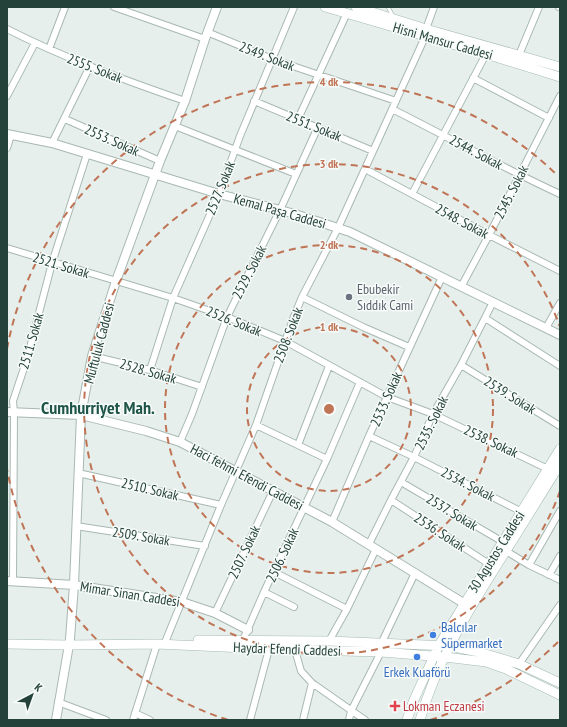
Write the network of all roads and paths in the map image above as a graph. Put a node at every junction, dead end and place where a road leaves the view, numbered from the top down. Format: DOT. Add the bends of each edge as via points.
graph roads {
  1 [pos="65,7"];
  2 [pos="114,7"];
  3 [pos="217,7"];
  4 [pos="294,7"];
  5 [pos="325,7"];
  6 [pos="356,7"];
  7 [pos="388,7"];
  8 [pos="434,7"];
  9 [pos="539,7"];
  10 [pos="347,13"];
  11 [pos="395,19"];
  12 [pos="7,29"];
  13 [pos="425,33"];
  14 [pos="206,35"];
  15 [pos="35,43"];
  16 [pos="49,49"];
  17 [pos="486,54"];
  18 [pos="519,55"];
  19 [pos="272,59"];
  20 [pos="90,66"];
  21 [pos="560,67"];
  22 [pos="319,75"];
  23 [pos="560,77"];
  24 [pos="473,78"];
  25 [pos="7,96"];
  26 [pos="560,96"];
  27 [pos="185,101"];
  28 [pos="254,101"];
  29 [pos="396,101"];
  30 [pos="392,110"];
  31 [pos="549,118"];
  32 [pos="65,119"];
  33 [pos="298,119"];
  34 [pos="175,126"];
  35 [pos="318,127"];
  36 [pos="9,135"];
  37 [pos="443,135"];
  38 [pos="52,143"];
  39 [pos="7,148"];
  40 [pos="235,150"];
  41 [pos="373,150"];
  42 [pos="87,154"];
  43 [pos="160,161"];
  44 [pos="365,169"];
  45 [pos="156,174"];
  46 [pos="296,174"];
  47 [pos="520,175"];
  48 [pos="218,194"];
  49 [pos="412,194"];
  50 [pos="560,194"];
  51 [pos="280,210"];
  52 [pos="338,228"];
  53 [pos="489,235"];
  54 [pos="7,248"];
  55 [pos="52,262"];
  56 [pos="560,271"];
  57 [pos="442,277"];
  58 [pos="116,281"];
  59 [pos="461,287"];
  60 [pos="302,297"];
  61 [pos="173,298"];
  62 [pos="493,302"];
  63 [pos="560,303"];
  64 [pos="227,317"];
  65 [pos="485,318"];
  66 [pos="546,328"];
  67 [pos="560,335"];
  68 [pos="284,341"];
  69 [pos="409,347"];
  70 [pos="92,356"];
  71 [pos="461,365"];
  72 [pos="329,366"];
  73 [pos="560,366"];
  74 [pos="150,370"];
  75 [pos="360,382"];
  76 [pos="202,387"];
  77 [pos="387,397"];
  78 [pos="11,412"];
  79 [pos="81,414"];
  80 [pos="433,414"];
  81 [pos="256,424"];
  82 [pos="560,426"];
  83 [pos="369,436"];
  84 [pos="180,442"];
  85 [pos="298,445"];
  86 [pos="560,449"];
  87 [pos="414,457"];
  88 [pos="327,459"];
  89 [pos="560,464"];
  90 [pos="548,468"];
  91 [pos="236,471"];
  92 [pos="78,473"];
  93 [pos="401,482"];
  94 [pos="273,491"];
  95 [pos="391,500"];
  96 [pos="221,505"];
  97 [pos="304,508"];
  98 [pos="560,511"];
  99 [pos="522,512"];
  100 [pos="332,522"];
  101 [pos="76,526"];
  102 [pos="502,542"];
  103 [pos="369,544"];
  104 [pos="205,546"];
  105 [pos="376,549"];
  106 [pos="506,551"];
  107 [pos="560,556"];
  108 [pos="489,564"];
  109 [pos="529,565"];
  110 [pos="274,572"];
  111 [pos="415,573"];
  112 [pos="549,575"];
  113 [pos="560,580"];
  114 [pos="10,581"];
  115 [pos="74,585"];
  116 [pos="264,592"];
  117 [pos="182,602"];
  118 [pos="465,604"];
  119 [pos="560,605"];
  120 [pos="294,607"];
  121 [pos="347,609"];
  122 [pos="215,613"];
  123 [pos="248,630"];
  124 [pos="7,639"];
  125 [pos="166,640"];
  126 [pos="243,640"];
  127 [pos="329,641"];
  128 [pos="69,642"];
  129 [pos="7,644"];
  130 [pos="157,644"];
  131 [pos="439,645"];
  132 [pos="449,646"];
  133 [pos="381,648"];
  134 [pos="269,649"];
  135 [pos="294,650"];
  136 [pos="433,656"];
  137 [pos="445,656"];
  138 [pos="520,664"];
  139 [pos="312,683"];
  140 [pos="560,683"];
  141 [pos="560,695"];
  142 [pos="58,702"];
  143 [pos="413,702"];
  144 [pos="424,706"];
  145 [pos="351,711"];
  146 [pos="135,713"];
  147 [pos="56,720"];
  148 [pos="106,720"];
  149 [pos="133,720"];
  150 [pos="150,720"];
  151 [pos="250,720"];
  152 [pos="303,720"];
  153 [pos="349,720"];
  154 [pos="365,720"];
  155 [pos="407,720"];
  156 [pos="420,720"];
  1 -- 16 [label="street"];
  2 -- 14 [label="street, 2549. Sokak"];
  3 -- 14 [label="street, Muftuluk Caddesi"];
  4 -- 19 [label="street, 2527. Sokak"];
  5 -- 10 [label="main road, Hisni Mansur Caddesi"];
  6 -- 11 [label="main road"];
  7 -- 11 [label="lane"];
  8 -- 13 [label="street, 2508. Sokak"];
  9 -- 18 [label="street"];
  10 -- 13 [label="main road, Hisni Mansur Caddesi"];
  10 -- 22 [label="street"];
  11 -- 13 [label="main road"];
  12 -- 15 [label="street, 2555. Sokak"];
  13 -- 17 [label="main road, Hisni Mansur Caddesi"];
  13 -- 18 [label="main road"];
  13 -- 29 [label="street, 2508. Sokak"];
  14 -- 19 [label="street, 2549. Sokak"];
  14 -- 27 [label="street, Muftuluk Caddesi"];
  15 -- 16 [label="street, 2555. Sokak"];
  15 -- 25 [label="street"];
  16 -- 20 [label="street, 2555. Sokak"];
  17 -- 23 [label="main road, Hisni Mansur Caddesi"];
  17 -- 24 [label="street"];
  18 -- 21 [label="main road"];
  19 -- 22 [label="street, 2549. Sokak"];
  19 -- 28 [label="street, 2527. Sokak"];
  20 -- 27 [label="street, 2555. Sokak"];
  20 -- 32 [label="street"];
  22 -- 29 [label="street, 2549. Sokak"];
  22 -- 33 [label="street"];
  24 -- 31 [label="street"];
  24 -- 37 [label="street"];
  26 -- 31 [label="street, 2545. Sokak"];
  27 -- 34 [label="street, Muftuluk Caddesi"];
  28 -- 33 [label="street, 2551. Sokak"];
  28 -- 40 [label="street, 2527. Sokak"];
  29 -- 30 [label="street, 2508. Sokak"];
  30 -- 37 [label="street, 2544. Sokak"];
  30 -- 41 [label="street, 2508. Sokak"];
  31 -- 47 [label="street, 2545. Sokak"];
  32 -- 38 [label="street"];
  32 -- 43 [label="street, 2553. Sokak"];
  33 -- 35 [label="street, 2551. Sokak"];
  34 -- 40 [label="street"];
  34 -- 43 [label="street, Muftuluk Caddesi"];
  35 -- 41 [label="street, 2551. Sokak"];
  35 -- 46 [label="street, 2529. Sokak"];
  36 -- 38 [label="street, Kemal Paşa Caddesi"];
  36 -- 39 [label="street"];
  37 -- 47 [label="street, 2544. Sokak"];
  37 -- 49 [label="street"];
  38 -- 42 [label="street, Kemal Paşa Caddesi"];
  40 -- 46 [label="street"];
  40 -- 48 [label="street, 2527. Sokak"];
  41 -- 44 [label="street, 2508. Sokak"];
  42 -- 45 [label="street, Kemal Paşa Caddesi"];
  42 -- 55 [label="street, 2511. Sokak"];
  43 -- 45 [label="street, Muftuluk Caddesi"];
  44 -- 49 [label="street, 2548. Sokak"];
  44 -- 52 [label="street, 2508. Sokak"];
  45 -- 48 [label="street, Kemal Paşa Caddesi"];
  45 -- 58 [label="street, Muftuluk Caddesi"];
  46 -- 51 [label="street, 2529. Sokak"];
  47 -- 50 [label="street, 2544. Sokak"];
  47 -- 53 [label="street, 2545. Sokak"];
  48 -- 51 [label="street, Kemal Paşa Caddesi"];
  48 -- 61 [label="street, 2527. Sokak"];
  49 -- 53 [label="street, 2548. Sokak"];
  51 -- 52 [label="street, Kemal Paşa Caddesi"];
  51 -- 64 [label="street, 2529. Sokak"];
  52 -- 57 [label="street, Kemal Paşa Caddesi"];
  52 -- 60 [label="street, 2508. Sokak"];
  53 -- 56 [label="street, 2548. Sokak"];
  53 -- 59 [label="street, 2545. Sokak"];
  54 -- 55 [label="street, 2521. Sokak"];
  55 -- 58 [label="street, 2521. Sokak"];
  55 -- 78 [label="street, 2511. Sokak"];
  57 -- 59 [label="street, Kemal Paşa Caddesi"];
  57 -- 69 [label="street, 2533. Sokak"];
  58 -- 61 [label="street, 2526. Sokak"];
  58 -- 70 [label="street, Muftuluk Caddesi"];
  59 -- 62 [label="street, Kemal Paşa Caddesi"];
  60 -- 68 [label="street, 2508. Sokak"];
  60 -- 69 [label="street"];
  61 -- 64 [label="street, 2526. Sokak"];
  61 -- 74 [label="street, 2527. Sokak"];
  62 -- 65 [label="street, 2535. Sokak"];
  62 -- 66 [label="street, Kemal Paşa Caddesi"];
  63 -- 66 [label="street"];
  64 -- 68 [label="street, 2526. Sokak"];
  64 -- 76 [label="street, 2529. Sokak"];
  65 -- 71 [label="street, 2535. Sokak"];
  65 -- 73 [label="street"];
  66 -- 67 [label="street, Kemal Paşa Caddesi"];
  68 -- 72 [label="street, 2526. Sokak"];
  68 -- 81 [label="street, 2508. Sokak"];
  69 -- 77 [label="street, 2533. Sokak"];
  70 -- 74 [label="street, 2528. Sokak"];
  70 -- 79 [label="street, Muftuluk Caddesi"];
  71 -- 80 [label="street, 2535. Sokak"];
  71 -- 82 [label="street, 2539. Sokak"];
  72 -- 75 [label="street, 2526. Sokak"];
  72 -- 85 [label="street"];
  74 -- 76 [label="street, 2528. Sokak"];
  75 -- 77 [label="street, 2526. Sokak"];
  75 -- 88 [label="street, 2506. Sokak"];
  76 -- 84 [label="street, 2529. Sokak"];
  77 -- 80 [label="street, 2526. Sokak"];
  77 -- 83 [label="street, 2533. Sokak"];
  78 -- 79 [label="street, Haci fehmi Efendi Caddesi"];
  78 -- 114 [label="street, 2511. Sokak"];
  79 -- 84 [label="street, Haci fehmi Efendi Caddesi"];
  79 -- 92 [label="street, Muftuluk Caddesi"];
  80 -- 87 [label="street, 2535. Sokak"];
  80 -- 90 [label="street, 2538. Sokak"];
  81 -- 85 [label="street"];
  81 -- 91 [label="street, 2508. Sokak"];
  83 -- 87 [label="street, 2534. Sokak"];
  83 -- 100 [label="street, 2533. Sokak"];
  84 -- 91 [label="street, Haci fehmi Efendi Caddesi"];
  85 -- 88 [label="street"];
  86 -- 90 [label="main road, 30 Agustos Caddesi"];
  87 -- 93 [label="street, 2535. Sokak"];
  87 -- 99 [label="street, 2534. Sokak"];
  88 -- 97 [label="street, 2506. Sokak"];
  89 -- 106 [label="main road, 30 Agustos Caddesi"];
  90 -- 99 [label="main road, 30 Agustos Caddesi"];
  91 -- 94 [label="street, Haci fehmi Efendi Caddesi"];
  91 -- 96 [label="street, 2508. Sokak"];
  92 -- 96 [label="street, 2510. Sokak"];
  92 -- 101 [label="street, Muftuluk Caddesi"];
  93 -- 95 [label="street, 2535. Sokak"];
  93 -- 102 [label="street, 2537. Sokak"];
  94 -- 97 [label="street, Haci fehmi Efendi Caddesi"];
  94 -- 122 [label="street, 2507. Sokak"];
  95 -- 103 [label="street, 2535. Sokak"];
  95 -- 108 [label="street, 2536. Sokak"];
  96 -- 104 [label="street, 2508. Sokak"];
  97 -- 100 [label="street, Haci fehmi Efendi Caddesi"];
  97 -- 110 [label="street, 2506. Sokak"];
  98 -- 109 [label="street"];
  99 -- 102 [label="main road, 30 Agustos Caddesi"];
  100 -- 103 [label="street, Haci fehmi Efendi Caddesi"];
  101 -- 104 [label="street, 2509. Sokak"];
  101 -- 115 [label="street, Muftuluk Caddesi"];
  102 -- 108 [label="main road, 30 Agustos Caddesi"];
  103 -- 105 [label="street, Haci fehmi Efendi Caddesi"];
  104 -- 117 [label="street, 2508. Sokak"];
  105 -- 111 [label="street, Haci fehmi Efendi Caddesi"];
  105 -- 121 [label="street"];
  106 -- 109 [label="street"];
  106 -- 132 [label="main road, 30 Agustos Caddesi"];
  107 -- 112 [label="street"];
  108 -- 118 [label="main road, 30 Agustos Caddesi"];
  109 -- 112 [label="street"];
  110 -- 116 [label="street, 2506. Sokak"];
  110 -- 121 [label="street"];
  111 -- 118 [label="street, Haci fehmi Efendi Caddesi"];
  111 -- 133 [label="street"];
  112 -- 113 [label="street"];
  114 -- 115 [label="street, Mimar Sinan Caddesi"];
  115 -- 117 [label="street, Mimar Sinan Caddesi"];
  115 -- 128 [label="street, Muftuluk Caddesi"];
  116 -- 120 [label="street"];
  116 -- 123 [label="street, 2506. Sokak"];
  117 -- 122 [label="street, Mimar Sinan Caddesi"];
  117 -- 125 [label="street, 2508. Sokak"];
  118 -- 131 [label="main road, 30 Agustos Caddesi"];
  119 -- 138 [label="street"];
  121 -- 127 [label="street"];
  122 -- 123 [label="street, Mimar Sinan Caddesi"];
  123 -- 126 [label="street, 2506. Sokak"];
  124 -- 128 [label="main road, Haydar Efendi Caddesi"];
  125 -- 126 [label="main road, Haydar Efendi Caddesi"];
  125 -- 128 [label="main road, Haydar Efendi Caddesi"];
  126 -- 127 [label="main road, Haydar Efendi Caddesi"];
  127 -- 133 [label="main road, Haydar Efendi Caddesi"];
  128 -- 129 [label="main road, Haydar Efendi Caddesi"];
  128 -- 130 [label="main road, Haydar Efendi Caddesi"];
  128 -- 142 [label="street, Muftuluk Caddesi"];
  130 -- 134 [label="main road, Haydar Efendi Caddesi"];
  130 -- 146 [label="street"];
  131 -- 132 [label="main road, Haydar Efendi Caddesi"];
  131 -- 133 [label="main road, Haydar Efendi Caddesi"];
  131 -- 136 [label="main road, 30 Agustos Caddesi"];
  132 -- 137 [label="main road, 30 Agustos Caddesi"];
  132 -- 138 [label="main road, Haydar Efendi Caddesi"];
  133 -- 135 [label="main road, Haydar Efendi Caddesi"];
  133 -- 136 [label="main road, Haydar Efendi Caddesi"];
  133 -- 145 [label="street"];
  134 -- 135 [label="main road, Haydar Efendi Caddesi"];
  134 -- 151 [label="street"];
  135 -- 139 [label="street" via="301,671"];
  136 -- 137 [label="main road, Haydar Efendi Caddesi"];
  136 -- 143 [label="main road, 30 Agustos Caddesi"];
  137 -- 141 [label="main road, Haydar Efendi Caddesi" via="499,666"];
  137 -- 144 [label="main road, 30 Agustos Caddesi"];
  138 -- 140 [label="main road, Haydar Efendi Caddesi"];
  139 -- 145 [label="street"];
  139 -- 152 [label="street"];
  142 -- 147 [label="street, Muftuluk Caddesi"];
  142 -- 148 [label="street"];
  143 -- 144 [label="main road"];
  143 -- 155 [label="main road, 30 Agustos Caddesi"];
  144 -- 156 [label="main road, 30 Agustos Caddesi"];
  145 -- 153 [label="street"];
  145 -- 154 [label="street"];
  146 -- 149 [label="street"];
  146 -- 150 [label="street"];
}
